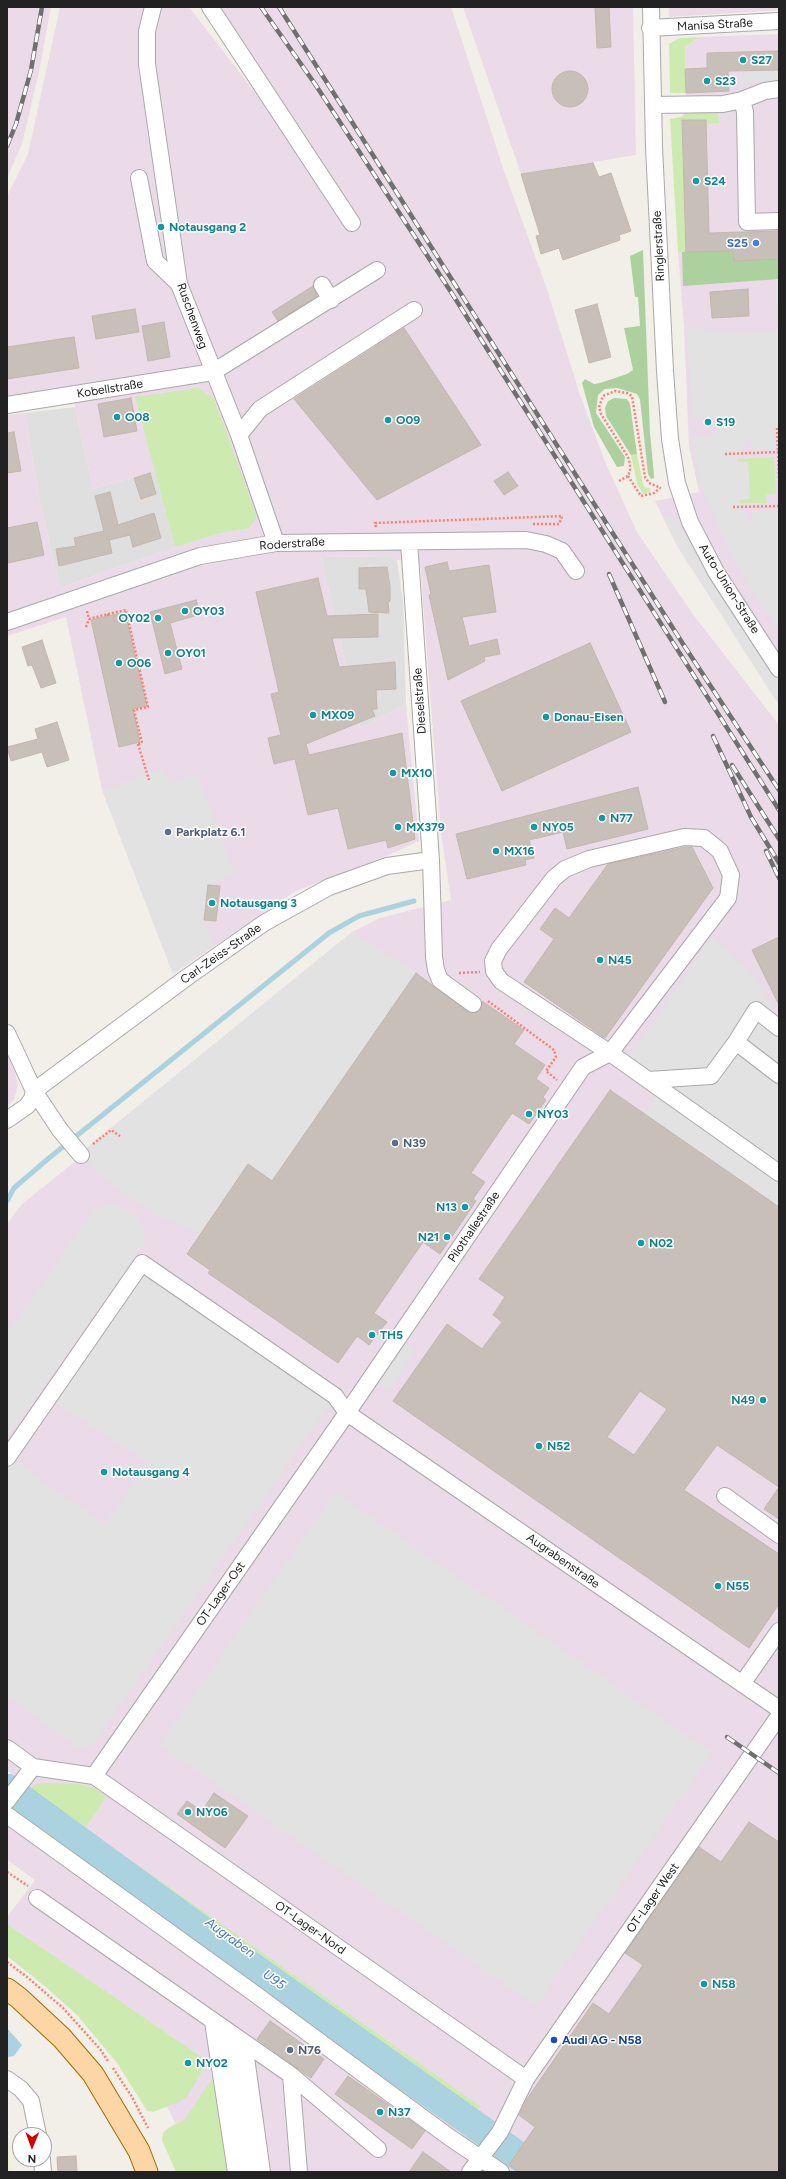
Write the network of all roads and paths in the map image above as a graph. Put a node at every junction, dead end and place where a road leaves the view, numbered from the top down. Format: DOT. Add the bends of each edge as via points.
graph roads {
  1 [pos="154,7"];
  2 [pos="210,7"];
  3 [pos="651,7"];
  4 [pos="779,21"];
  5 [pos="650,28"];
  6 [pos="779,89"];
  7 [pos="742,100"];
  8 [pos="653,105"];
  9 [pos="139,178"];
  10 [pos="779,221"];
  11 [pos="352,223"];
  12 [pos="376,270"];
  13 [pos="179,284"];
  14 [pos="322,285"];
  15 [pos="331,300"];
  16 [pos="414,310"];
  17 [pos="213,372"];
  18 [pos="7,405"];
  19 [pos="777,428"];
  20 [pos="239,435"];
  21 [pos="778,435"];
  22 [pos="779,452"];
  23 [pos="725,454"];
  24 [pos="628,476"];
  25 [pos="779,478"];
  26 [pos="619,481"];
  27 [pos="677,483"];
  28 [pos="779,506"];
  29 [pos="733,507"];
  30 [pos="380,523"];
  31 [pos="532,524"];
  32 [pos="409,542"];
  33 [pos="276,543"];
  34 [pos="576,571"];
  35 [pos="87,611"];
  36 [pos="89,619"];
  37 [pos="7,622"];
  38 [pos="86,627"];
  39 [pos="779,669"];
  40 [pos="149,780"];
  41 [pos="431,860"];
  42 [pos="494,971"];
  43 [pos="454,984"];
  44 [pos="479,1002"];
  45 [pos="779,1028"];
  46 [pos="7,1033"];
  47 [pos="736,1042"];
  48 [pos="610,1052"];
  49 [pos="779,1075"];
  50 [pos="648,1080"];
  51 [pos="568,1089"];
  52 [pos="34,1091"];
  53 [pos="7,1120"];
  54 [pos="120,1136"];
  55 [pos="79,1153"];
  56 [pos="779,1174"];
  57 [pos="347,1413"];
  58 [pos="7,1458"];
  59 [pos="725,1496"];
  60 [pos="779,1535"];
  61 [pos="779,1632"];
  62 [pos="742,1684"];
  63 [pos="779,1709"];
  64 [pos="779,1716"];
  65 [pos="7,1748"];
  66 [pos="33,1767"];
  67 [pos="94,1776"];
  68 [pos="7,1801"];
  69 [pos="7,1815"];
  70 [pos="7,1872"];
  71 [pos="33,1892"];
  72 [pos="7,1989"];
  73 [pos="213,2022"];
  74 [pos="227,2031"];
  75 [pos="250,2047"];
  76 [pos="291,2075"];
  77 [pos="7,2079"];
  78 [pos="526,2079"];
  79 [pos="37,2127"];
  80 [pos="378,2148"];
  81 [pos="481,2158"];
  82 [pos="148,2172"];
  83 [pos="236,2172"];
  84 [pos="249,2172"];
  85 [pos="262,2172"];
  86 [pos="273,2172"];
  87 [pos="300,2172"];
  88 [pos="470,2172"];
  89 [pos="501,2172"];
  1 -- 13 [label="street, Ruschenweg" via="147,31 147,64"];
  2 -- 11 [label="street"];
  3 -- 5 [label="street, Ringlerstraße"];
  4 -- 5 [label="street, Manisa Straße"];
  5 -- 8 [label="street, Ringlerstraße"];
  6 -- 7 [label="street" via="765,91"];
  7 -- 8 [label="street" via="722,104"];
  7 -- 10 [label="street" via="745,112 747,222"];
  8 -- 27 [label="street, Ringlerstraße" via="665,371 670,439"];
  9 -- 13 [label="street" via="155,261"];
  12 -- 15 [label="street"];
  13 -- 17 [label="street, Ruschenweg"];
  14 -- 15 [label="street"];
  15 -- 17 [label="street"];
  16 -- 20 [label="street" via="260,409"];
  17 -- 18 [label="street, Kobellstraße"];
  17 -- 20 [label="street, Ruschenweg"];
  19 -- 21 [label="path"];
  20 -- 33 [label="street, Ruschenweg"];
  21 -- 22 [label="path"];
  22 -- 23 [label="path"];
  22 -- 25 [label="path"];
  24 -- 24 [label="path" via="641,496 654,493 661,488 649,483 645,477 632,396 615,391 603,396 599,407 628,457"];
  24 -- 26 [label="path"];
  27 -- 39 [label="street, Auto-Union-Straße" via="690,522 716,572"];
  28 -- 29 [label="path"];
  30 -- 31 [label="path" via="563,516 559,524"];
  32 -- 33 [label="street, Roderstraße"];
  32 -- 34 [label="street, Roderstraße" via="526,540 546,544 562,551"];
  32 -- 41 [label="street, Dieselstraße"];
  33 -- 37 [label="street, Roderstraße" via="200,556"];
  35 -- 36 [label="path"];
  36 -- 38 [label="path"];
  36 -- 40 [label="path" via="126,610 148,707 134,710 142,743 138,743"];
  41 -- 43 [label="street, Dieselstraße" via="435,964 440,980"];
  41 -- 52 [label="street, Carl-Zeiss-Straße" via="387,866 329,887 264,924 186,978"];
  42 -- 43 [label="path" via="458,974"];
  42 -- 48 [label="street" via="501,981"];
  42 -- 48 [label="street" via="493,961 499,949 554,878 565,869 589,859 684,837 704,838 720,851 731,876 728,898"];
  43 -- 44 [label="street, Dieselstraße"];
  44 -- 51 [label="path" via="554,1050 556,1057 546,1071"];
  45 -- 47 [label="street" via="756,1010"];
  46 -- 52 [label="street"];
  47 -- 49 [label="street"];
  47 -- 50 [label="street" via="714,1078"];
  48 -- 50 [label="street"];
  48 -- 51 [label="street, Pilothallestraße" via="583,1067"];
  50 -- 56 [label="street"];
  51 -- 57 [label="street, Pilothallestraße"];
  52 -- 53 [label="street" via="27,1106"];
  52 -- 55 [label="street"];
  54 -- 55 [label="path" via="111,1130"];
  57 -- 58 [label="street, Augrabenstraße" via="334,1396 142,1264"];
  57 -- 62 [label="street, Augrabenstraße"];
  57 -- 67 [label="street, OT-Lager-Ost"];
  59 -- 60 [label="street"];
  61 -- 62 [label="street"];
  62 -- 63 [label="street, Augrabenstraße"];
  64 -- 78 [label="street, OT-Lager West"];
  65 -- 66 [label="street"];
  66 -- 67 [label="street"];
  66 -- 68 [label="street"];
  67 -- 78 [label="street, OT-Lager-Nord"];
  69 -- 81 [label="street" via="257,1995 449,2138"];
  70 -- 71 [label="path"];
  71 -- 73 [label="street"];
  72 -- 82 [label="main road" via="62,2038 93,2074 136,2145"];
  73 -- 74 [label="street"];
  73 -- 83 [label="street"];
  74 -- 75 [label="street"];
  74 -- 84 [label="street"];
  75 -- 76 [label="street"];
  75 -- 85 [label="street"];
  75 -- 86 [label="street"];
  76 -- 80 [label="street"];
  76 -- 87 [label="street"];
  77 -- 79 [label="street" via="21,2089 31,2102"];
  78 -- 81 [label="street, OT-Lager West" via="500,2132"];
  81 -- 88 [label="street, OT-Lager West"];
  81 -- 89 [label="street"];
}
